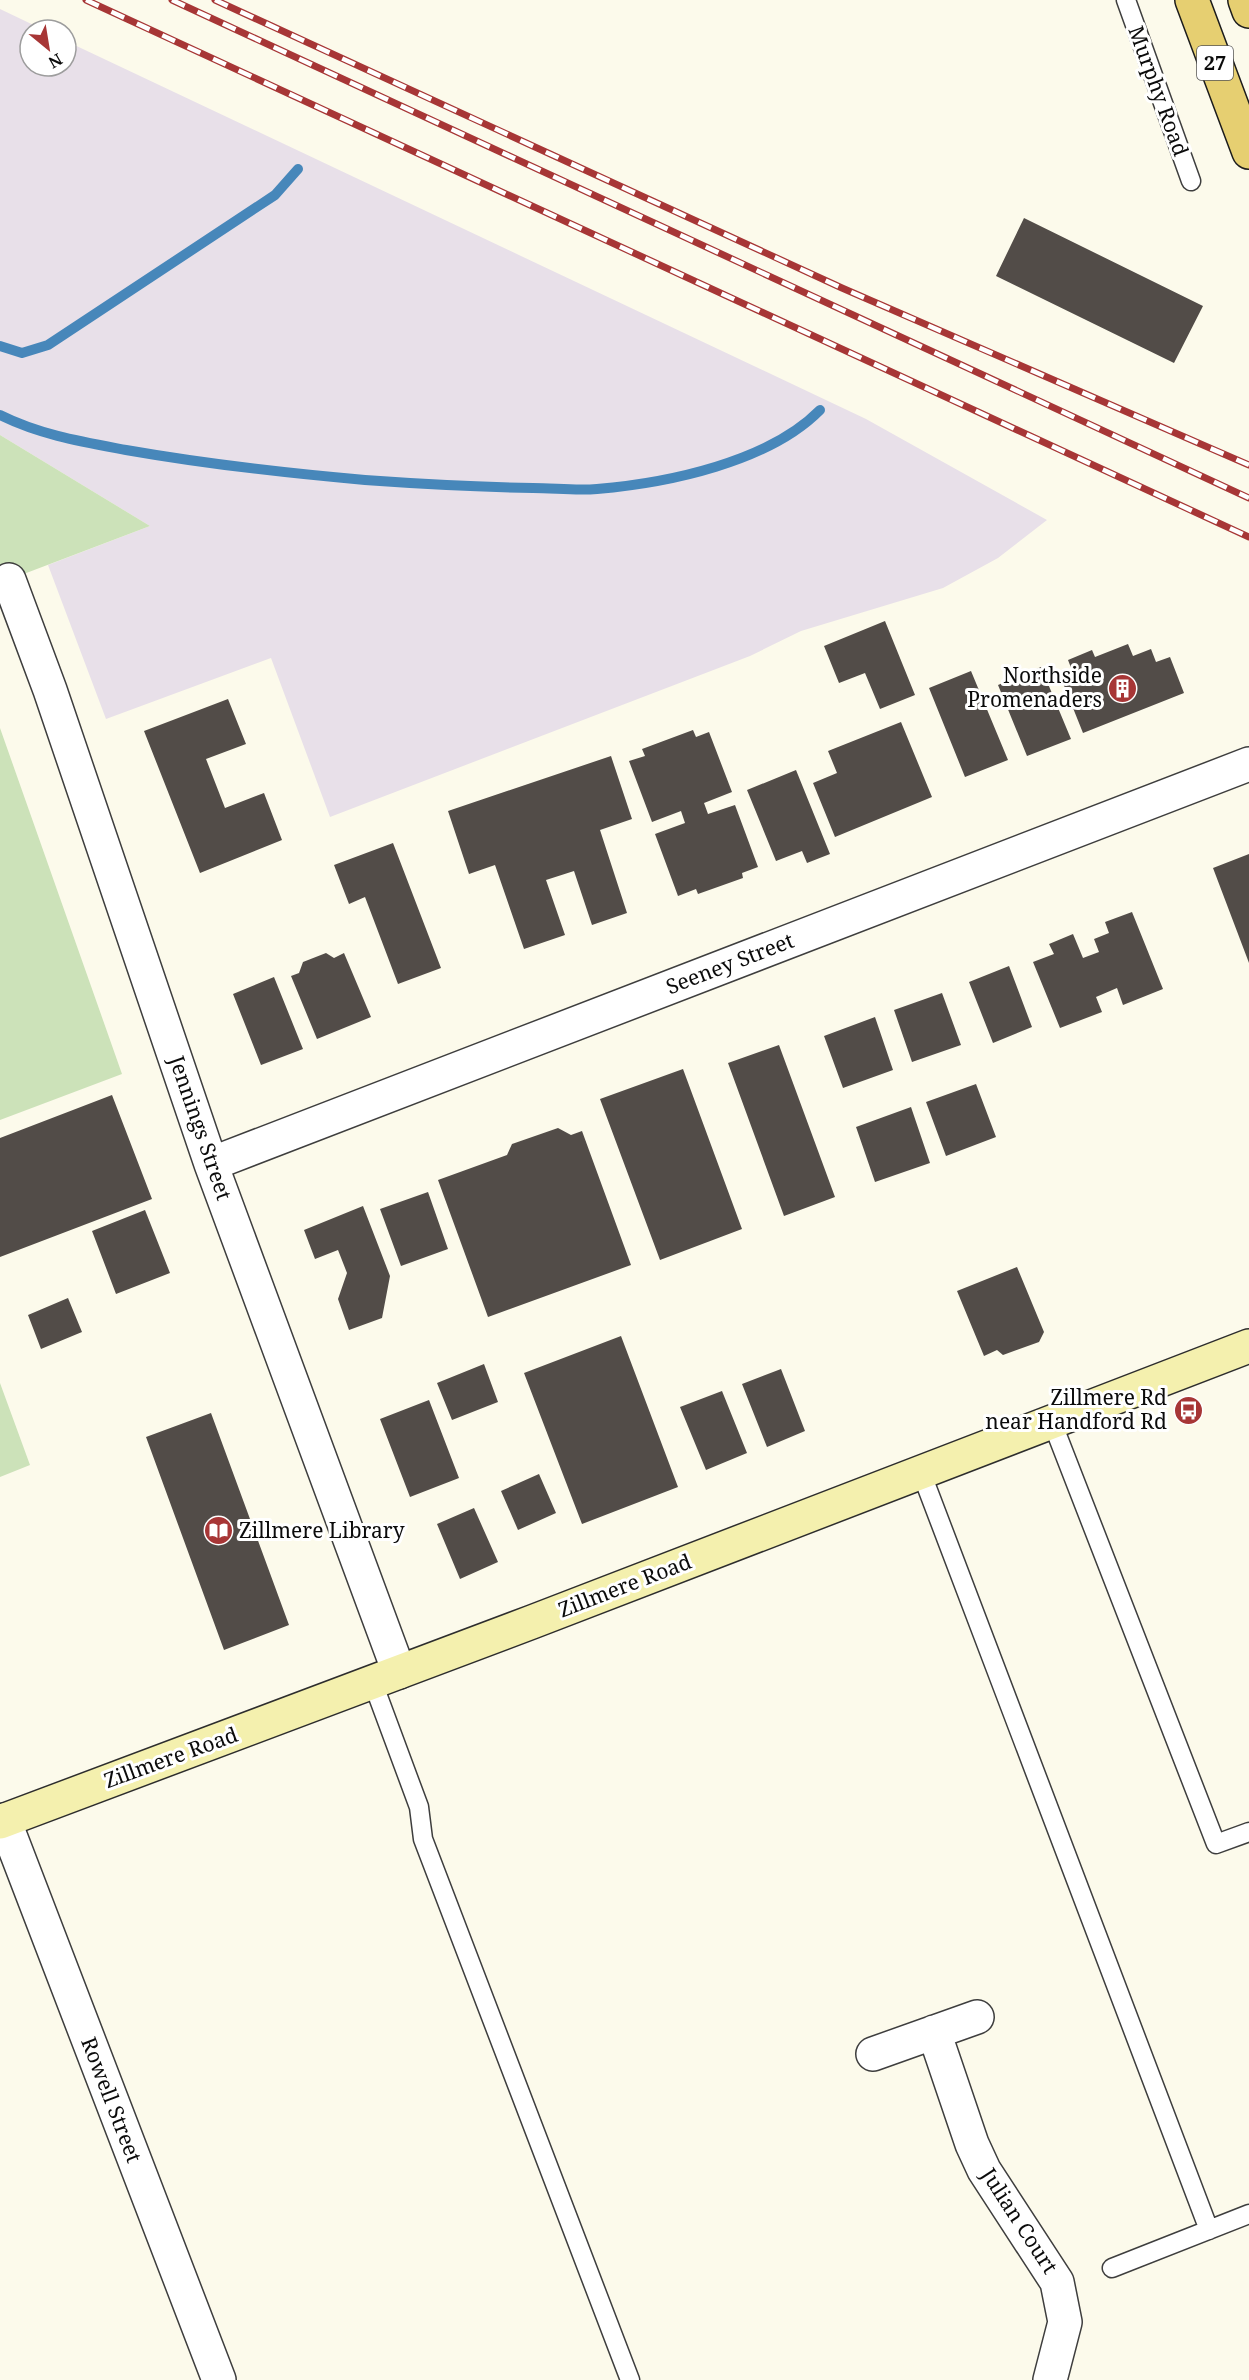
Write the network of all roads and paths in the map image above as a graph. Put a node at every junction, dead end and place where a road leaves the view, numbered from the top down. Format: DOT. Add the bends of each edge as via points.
graph roads {
  1 [pos="1126,0"];
  2 [pos="1192,0"];
  3 [pos="1245,0"];
  4 [pos="1249,12"];
  5 [pos="1249,152"];
  6 [pos="1191,181"];
  7 [pos="9,580"];
  8 [pos="1249,764"];
  9 [pos="211,1164"];
  10 [pos="1249,1346"];
  11 [pos="1052,1422"];
  12 [pos="921,1472"];
  13 [pos="386,1677"];
  14 [pos="2,1821"];
  15 [pos="1249,1832"];
  16 [pos="976,2017"];
  17 [pos="934,2032"];
  18 [pos="873,2054"];
  19 [pos="1249,2214"];
  20 [pos="1209,2230"];
  21 [pos="1112,2268"];
  22 [pos="219,2380"];
  23 [pos="630,2380"];
  24 [pos="1050,2380"];
  1 -- 6 [label="lane, Murphy Road"];
  2 -- 5 [label="main road, 27"];
  3 -- 4 [label="main road"];
  7 -- 9 [label="street, Jennings Street"];
  8 -- 9 [label="street, Seeney Street"];
  9 -- 13 [label="street, Jennings Street"];
  10 -- 11 [label="main road, Zillmere Road"];
  11 -- 12 [label="main road, Zillmere Road"];
  11 -- 15 [label="lane" via="1216,1844"];
  12 -- 13 [label="main road, Zillmere Road"];
  12 -- 20 [label="lane"];
  13 -- 14 [label="main road, Zillmere Road"];
  13 -- 23 [label="lane" via="419,1807 423,1839"];
  14 -- 22 [label="street, Rowell Street"];
  16 -- 17 [label="street"];
  17 -- 18 [label="street"];
  17 -- 24 [label="street, Julian Court" via="984,2170 1058,2282 1065,2322"];
  19 -- 20 [label="lane"];
  20 -- 21 [label="lane"];
}
